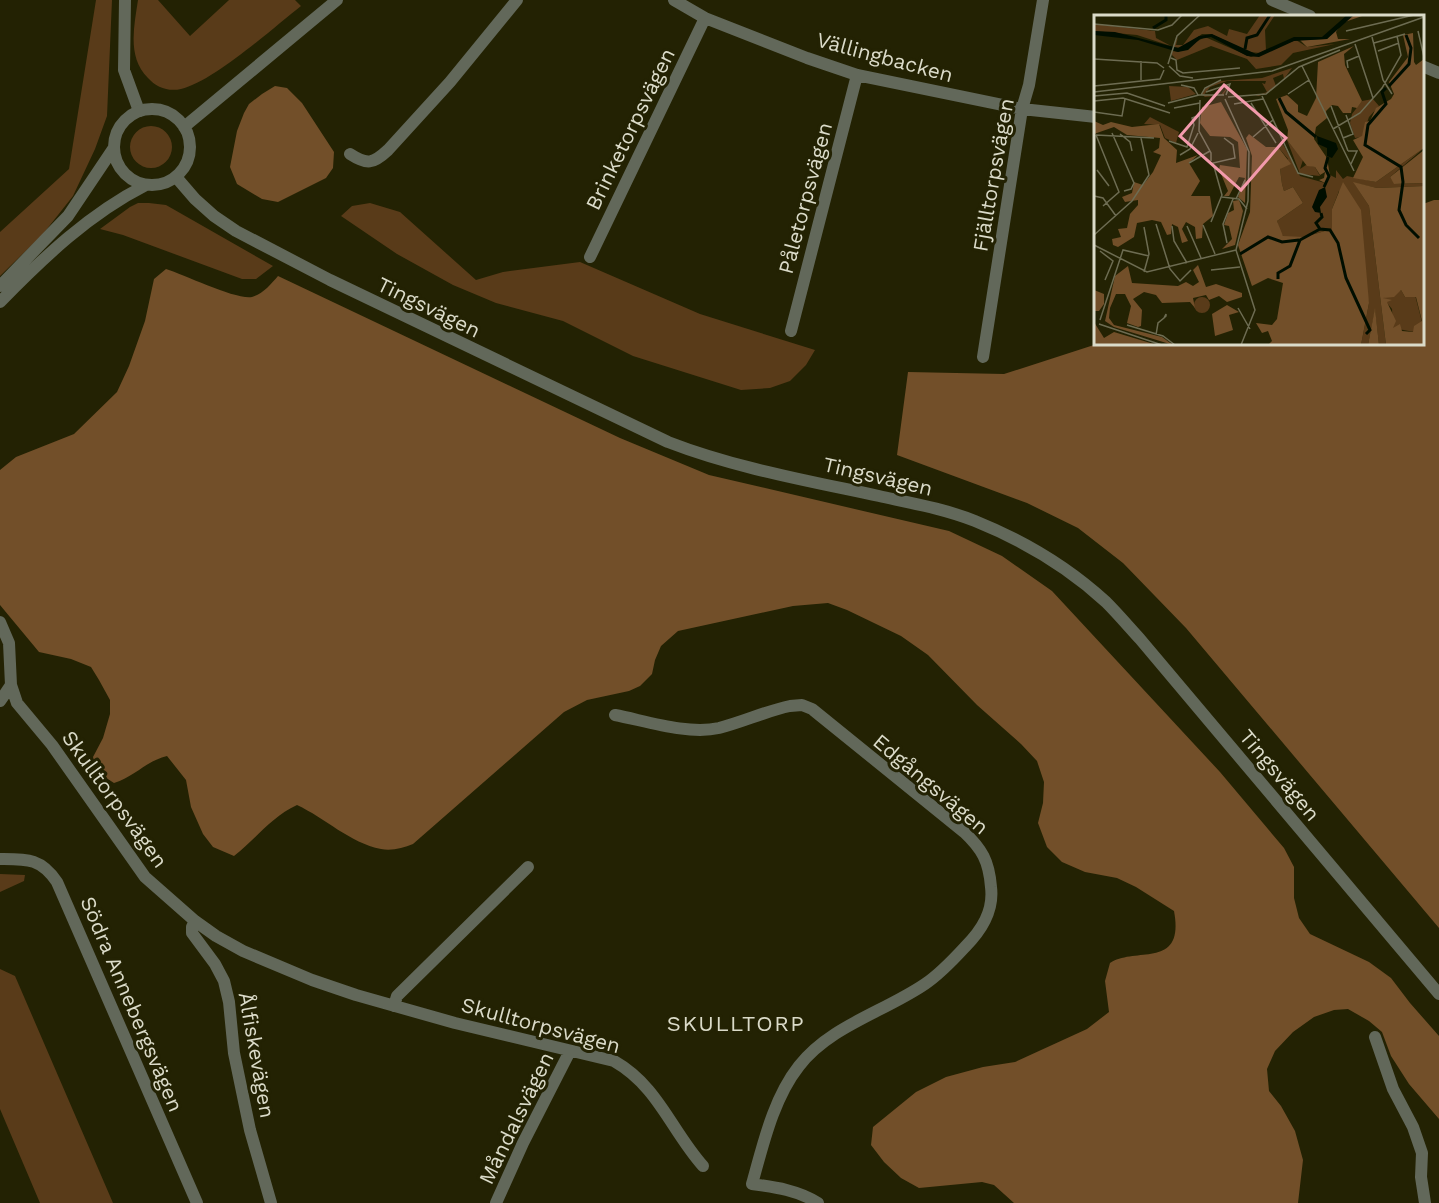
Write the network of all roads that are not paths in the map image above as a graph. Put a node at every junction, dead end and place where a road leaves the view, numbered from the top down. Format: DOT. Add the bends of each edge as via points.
graph roads {
  1 [pos="125,0"];
  2 [pos="337,0"];
  3 [pos="517,0"];
  4 [pos="674,0"];
  5 [pos="1043,0"];
  6 [pos="1272,0"];
  7 [pos="1308,15"];
  8 [pos="705,18"];
  9 [pos="1424,67"];
  10 [pos="1439,73"];
  11 [pos="857,75"];
  12 [pos="1022,109"];
  13 [pos="139,111"];
  14 [pos="1094,117"];
  15 [pos="184,127"];
  16 [pos="113,149"];
  17 [pos="350,154"];
  18 [pos="176,177"];
  19 [pos="146,186"];
  20 [pos="590,257"];
  21 [pos="0,286"];
  22 [pos="0,302"];
  23 [pos="791,331"];
  24 [pos="982,357"];
  25 [pos="0,622"];
  26 [pos="11,685"];
  27 [pos="0,701"];
  28 [pos="615,715"];
  29 [pos="0,859"];
  30 [pos="528,867"];
  31 [pos="195,921"];
  32 [pos="1439,994"];
  33 [pos="394,1006"];
  34 [pos="1375,1037"];
  35 [pos="570,1051"];
  36 [pos="703,1166"];
  37 [pos="196,1203"];
  38 [pos="271,1203"];
  39 [pos="496,1203"];
  40 [pos="818,1203"];
  41 [pos="1425,1203"];
  1 -- 13 [label="street" via="124,70"];
  2 -- 15 [label="street"];
  3 -- 17 [label="street" via="388,150 370,162"];
  4 -- 8 [label="street, Vällingbacken"];
  5 -- 12 [label="street, Fjälltorpsvägen"];
  6 -- 7 [label="street"];
  8 -- 11 [label="street, Vällingbacken"];
  8 -- 20 [label="street, Brinketorpsvägen"];
  9 -- 10 [label="street"];
  11 -- 12 [label="street, Vällingbacken"];
  11 -- 23 [label="street, Påletorpsvägen"];
  12 -- 14 [label="street, Vällingbacken"];
  12 -- 24 [label="street, Fjälltorpsvägen"];
  13 -- 15 [label="street" via="165,111"];
  13 -- 16 [label="street" via="120,126"];
  15 -- 18 [label="street" via="189,153"];
  16 -- 19 [label="street" via="123,173"];
  16 -- 21 [label="street" via="68,216"];
  18 -- 19 [label="street" via="157,186"];
  18 -- 32 [label="street, Tingsvägen" via="195,199 236,231 668,442 767,471 941,510 1006,535 1048,559 1092,591 1140,639"];
  19 -- 22 [label="street" via="90,219"];
  25 -- 26 [label="street, Skulltorpsvägen" via="9,643"];
  26 -- 27 [label="street"];
  26 -- 31 [label="street, Skulltorpsvägen" via="17,704 52,745 139,870"];
  28 -- 40 [label="street, Edgångsvägen" via="705,729 790,705 812,709 964,832 977,844 989,868 989,912 972,940 924,984 828,1039 798,1066 779,1101 752,1184 797,1193"];
  29 -- 37 [label="street, Södra Annebergsvägen" via="38,863 57,882"];
  30 -- 33 [label="street" via="397,996"];
  31 -- 33 [label="street, Skulltorpsvägen" via="243,951 312,980"];
  31 -- 38 [label="street, Ålfiskevägen" via="192,933 224,981 250,1130"];
  33 -- 35 [label="street, Skulltorpsvägen"];
  34 -- 41 [label="street" via="1422,1153"];
  35 -- 36 [label="street, Skulltorpsvägen" via="614,1061 631,1070"];
  35 -- 39 [label="street, Måndalsvägen"];
}
